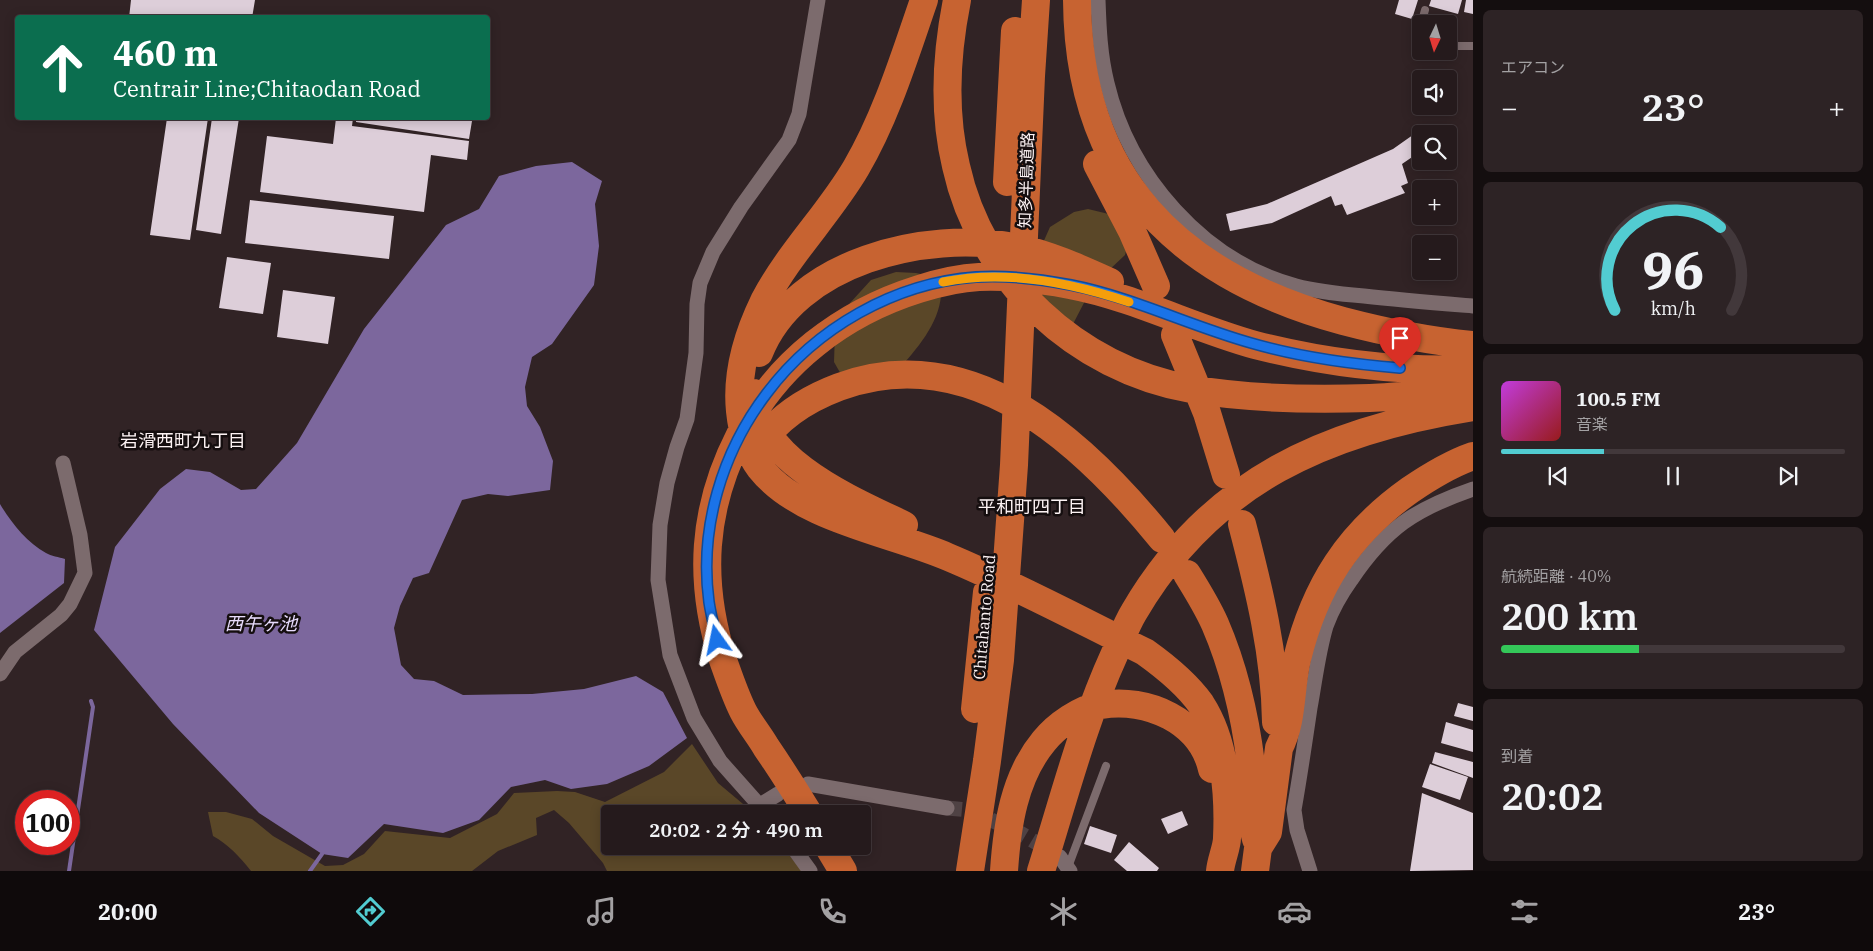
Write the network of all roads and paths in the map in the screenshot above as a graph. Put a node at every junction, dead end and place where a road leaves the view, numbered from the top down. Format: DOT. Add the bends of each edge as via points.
graph roads {
  1 [pos="818,0"];
  2 [pos="924,0"];
  3 [pos="1018,0"];
  4 [pos="1036,0"];
  5 [pos="1072,0"];
  6 [pos="1077,0"];
  7 [pos="1098,0"];
  8 [pos="956,3"];
  9 [pos="1425,10"];
  10 [pos="1424,15"];
  11 [pos="1458,46"];
  12 [pos="1473,46"];
  13 [pos="1156,286"];
  14 [pos="1473,306"];
  15 [pos="1175,335"];
  16 [pos="1473,345"];
  17 [pos="1010,361"];
  18 [pos="1348,362"];
  19 [pos="1473,369"];
  20 [pos="1473,391"];
  21 [pos="1473,407"];
  22 [pos="1473,456"];
  23 [pos="739,458"];
  24 [pos="63,463"];
  25 [pos="1226,475"];
  26 [pos="1473,489"];
  27 [pos="1242,524"];
  28 [pos="1162,540"];
  29 [pos="1187,574"];
  30 [pos="1005,596"];
  31 [pos="0,674"];
  32 [pos="1279,748"];
  33 [pos="1106,766"];
  34 [pos="808,784"];
  35 [pos="778,794"];
  36 [pos="760,805"];
  37 [pos="768,805"];
  38 [pos="803,805"];
  39 [pos="947,808"];
  40 [pos="798,855"];
  41 [pos="833,855"];
  42 [pos="1257,859"];
  43 [pos="1220,864"];
  44 [pos="1060,867"];
  45 [pos="810,871"];
  46 [pos="843,871"];
  47 [pos="952,871"];
  48 [pos="970,871"];
  49 [pos="1004,871"];
  50 [pos="1310,871"];
  1 -- 36 [label="street" via="796,123 713,252 700,283 696,353 687,419 677,447 660,525 658,580 670,655 694,718 720,761"];
  2 -- 30 [label="highway" via="891,92 858,166 782,270 753,326 740,373 741,420 747,446 759,467 773,483 793,497 843,520 948,556"];
  3 -- 17 [label="highway, 知多半島道路" via="1009,132"];
  4 -- 17 [label="highway, 知多半島道路"];
  5 -- 13 [label="highway" via="1070,74 1079,120 1093,157 1132,231"];
  6 -- 16 [label="highway" via="1077,27 1086,92 1105,143 1145,207 1182,245 1232,278 1324,316 1424,339"];
  7 -- 14 [label="street" via="1101,54 1107,84 1124,134 1171,205 1224,254 1295,286 1322,292"];
  8 -- 20 [label="highway" via="948,71 948,118 956,168 969,208 996,261 1019,291 1050,322 1083,348 1149,378 1237,394 1320,399"];
  9 -- 10 [label="lane"];
  11 -- 12 [label="lane"];
  15 -- 25 [label="highway"];
  17 -- 30 [label="highway, Chitahanto Road" via="999,557"];
  18 -- 19 [label="highway" via="1400,368"];
  18 -- 23 [label="highway" via="1254,344 1071,285 1014,277 978,277 931,285 874,305 824,336 800,355 750,415"];
  18 -- 30 [label="highway" via="1197,316 1042,254 1012,247 977,243 912,246 856,264 812,287 773,324 755,369 754,397 758,413 772,439 808,475 1016,582"];
  21 -- 44 [label="highway" via="1428,414 1320,447 1273,471 1226,504 1180,546 1133,614 1080,739"];
  22 -- 32 [label="highway" via="1430,476 1393,502 1365,527 1340,558 1320,591 1306,624 1285,736"];
  23 -- 28 [label="highway" via="760,444 794,410 825,392 894,374 931,376 973,385 1008,400 1039,419 1091,461"];
  23 -- 38 [label="highway" via="718,558 717,640 743,712"];
  24 -- 31 [label="street" via="80,535 85,573 61,615 15,652"];
  26 -- 50 [label="street" via="1439,501 1388,534 1340,596 1327,625 1317,664 1294,810"];
  27 -- 32 [label="highway" via="1268,639"];
  29 -- 42 [label="highway" via="1214,623 1234,676 1247,738"];
  30 -- 43 [label="highway" via="1146,652 1189,690 1201,705 1220,751 1227,840"];
  30 -- 47 [label="highway, Chitahanto Road" via="977,698"];
  30 -- 48 [label="highway, Chitahanto Road" via="992,724"];
  32 -- 42 [label="highway" via="1268,832"];
  33 -- 44 [label="lane"];
  34 -- 39 [label="street"];
  35 -- 37 [label="street"];
  40 -- 45 [label="street"];
  41 -- 46 [label="highway"];
  43 -- 49 [label="highway" via="1216,783 1211,761 1199,740 1170,715 1121,704 1100,705 1077,714 1058,727 1032,758 1009,821"];
}
